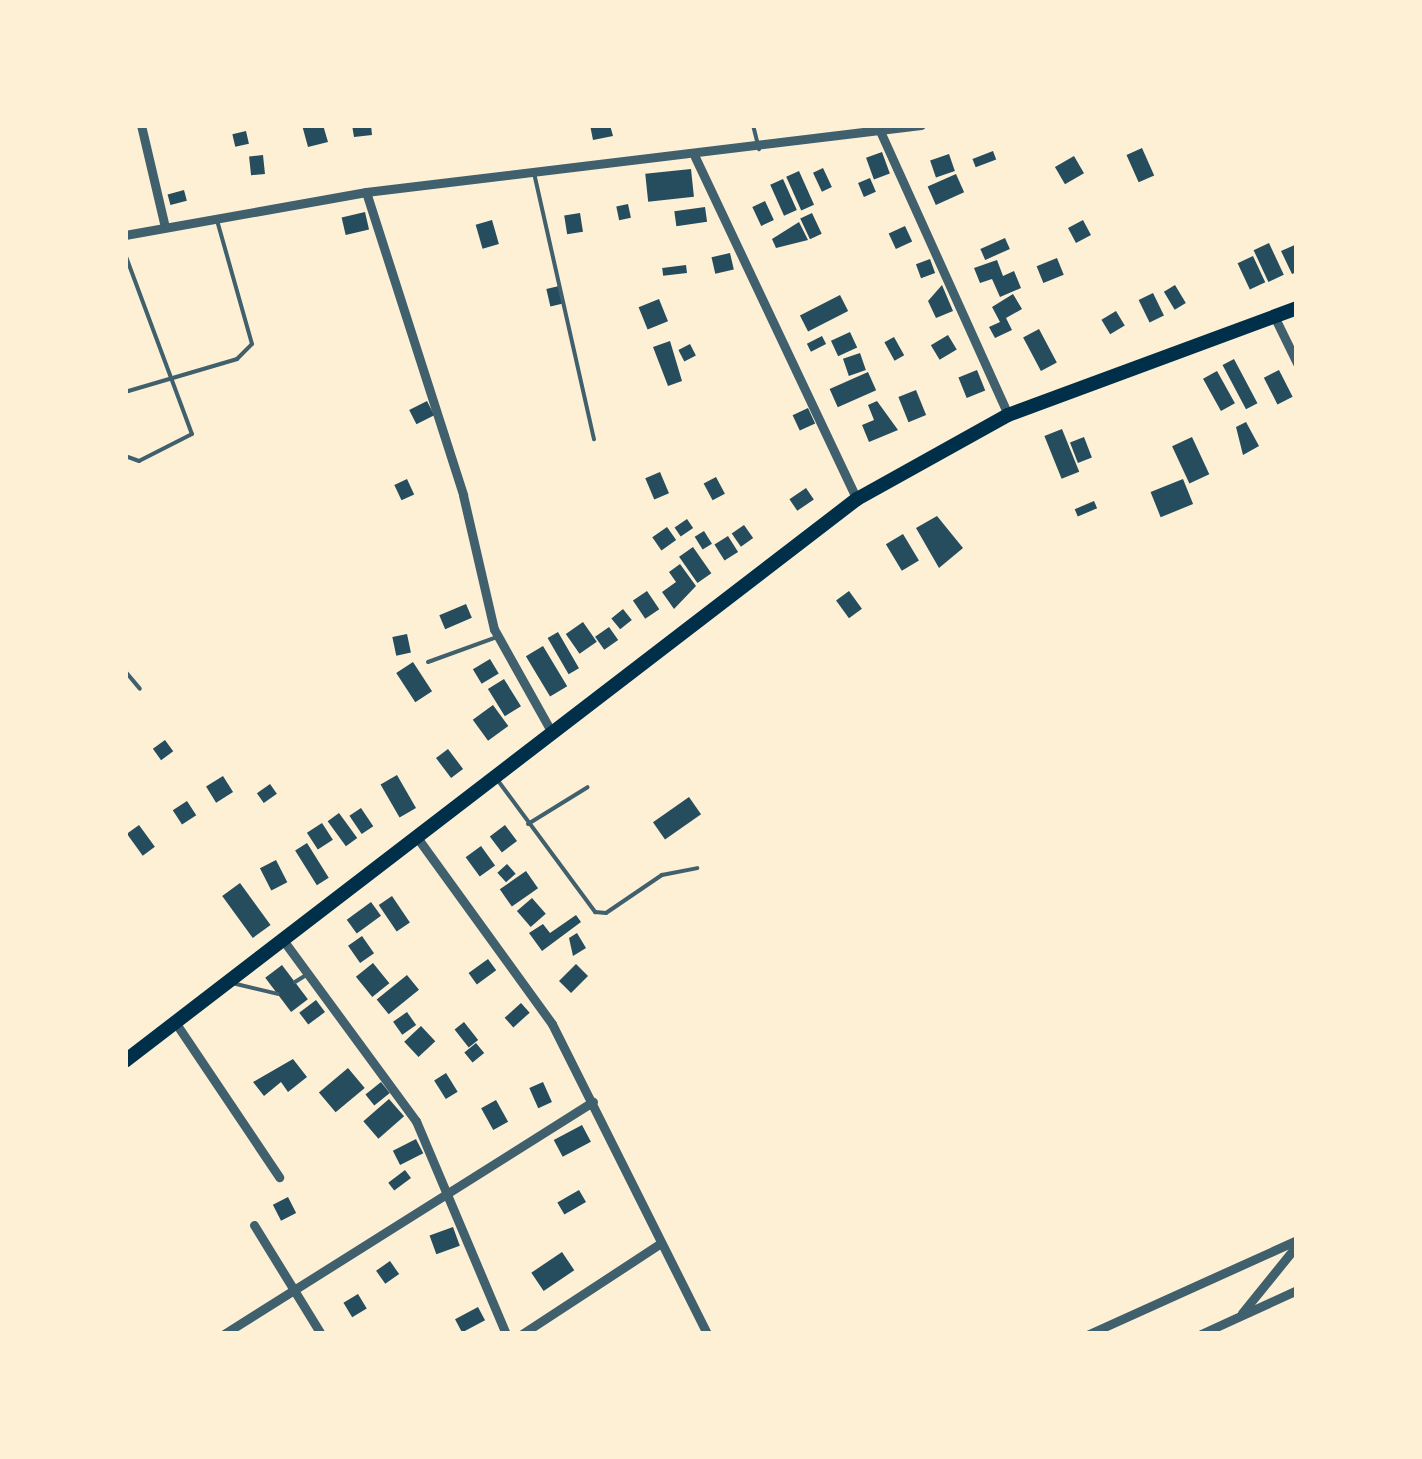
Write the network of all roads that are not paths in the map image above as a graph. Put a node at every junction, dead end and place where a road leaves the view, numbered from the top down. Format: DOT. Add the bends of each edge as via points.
graph roads {
  1 [pos="141,125"];
  2 [pos="753,125"];
  3 [pos="921,125"];
  4 [pos="880,131"];
  5 [pos="759,149"];
  6 [pos="695,157"];
  7 [pos="534,173"];
  8 [pos="366,192"];
  9 [pos="216,215"];
  10 [pos="164,223"];
  11 [pos="125,234"];
  12 [pos="125,254"];
  13 [pos="1297,308"];
  14 [pos="1274,316"];
  15 [pos="1297,363"];
  16 [pos="172,376"];
  17 [pos="125,392"];
  18 [pos="1008,416"];
  19 [pos="594,439"];
  20 [pos="125,456"];
  21 [pos="856,499"];
  22 [pos="497,637"];
  23 [pos="428,662"];
  24 [pos="125,670"];
  25 [pos="140,689"];
  26 [pos="551,731"];
  27 [pos="494,774"];
  28 [pos="588,787"];
  29 [pos="528,824"];
  30 [pos="416,836"];
  31 [pos="697,868"];
  32 [pos="283,940"];
  33 [pos="309,974"];
  34 [pos="228,982"];
  35 [pos="295,982"];
  36 [pos="278,994"];
  37 [pos="175,1022"];
  38 [pos="125,1061"];
  39 [pos="594,1102"];
  40 [pos="279,1177"];
  41 [pos="448,1194"];
  42 [pos="254,1224"];
  43 [pos="1297,1243"];
  44 [pos="661,1244"];
  45 [pos="296,1290"];
  46 [pos="1297,1290"];
  47 [pos="1240,1316"];
  48 [pos="224,1334"];
  49 [pos="322,1334"];
  50 [pos="506,1334"];
  51 [pos="522,1334"];
  52 [pos="707,1334"];
  53 [pos="1089,1334"];
  54 [pos="1201,1334"];
  1 -- 10 [label="street"];
  2 -- 5 [label="lane"];
  3 -- 4 [label="street"];
  4 -- 5 [label="street"];
  4 -- 18 [label="street"];
  5 -- 6 [label="street"];
  6 -- 7 [label="street"];
  6 -- 21 [label="street"];
  7 -- 8 [label="street"];
  7 -- 19 [label="lane"];
  8 -- 9 [label="street"];
  8 -- 22 [label="street" via="458,478"];
  9 -- 10 [label="street"];
  9 -- 16 [label="lane" via="252,344 238,359"];
  10 -- 11 [label="street"];
  12 -- 16 [label="lane"];
  13 -- 14 [label="main road"];
  14 -- 15 [label="street"];
  14 -- 18 [label="main road"];
  16 -- 17 [label="lane"];
  16 -- 20 [label="lane" via="188,440 139,461"];
  18 -- 21 [label="main road"];
  21 -- 26 [label="main road"];
  22 -- 23 [label="lane"];
  22 -- 26 [label="street"];
  24 -- 25 [label="lane"];
  26 -- 27 [label="main road"];
  27 -- 29 [label="lane"];
  27 -- 30 [label="main road"];
  28 -- 29 [label="lane"];
  29 -- 31 [label="lane" via="594,912 606,913 662,875"];
  30 -- 32 [label="main road"];
  30 -- 39 [label="street" via="552,1024"];
  32 -- 33 [label="street"];
  32 -- 34 [label="main road"];
  33 -- 35 [label="lane"];
  33 -- 41 [label="street" via="416,1121"];
  34 -- 36 [label="lane"];
  34 -- 37 [label="main road"];
  37 -- 38 [label="main road"];
  37 -- 40 [label="street"];
  39 -- 41 [label="street"];
  39 -- 44 [label="street"];
  41 -- 45 [label="street"];
  41 -- 50 [label="street"];
  42 -- 45 [label="street"];
  43 -- 47 [label="street"];
  43 -- 53 [label="street"];
  44 -- 51 [label="street"];
  44 -- 52 [label="street"];
  45 -- 48 [label="street"];
  45 -- 49 [label="street"];
  46 -- 47 [label="street"];
  47 -- 54 [label="street"];
}
